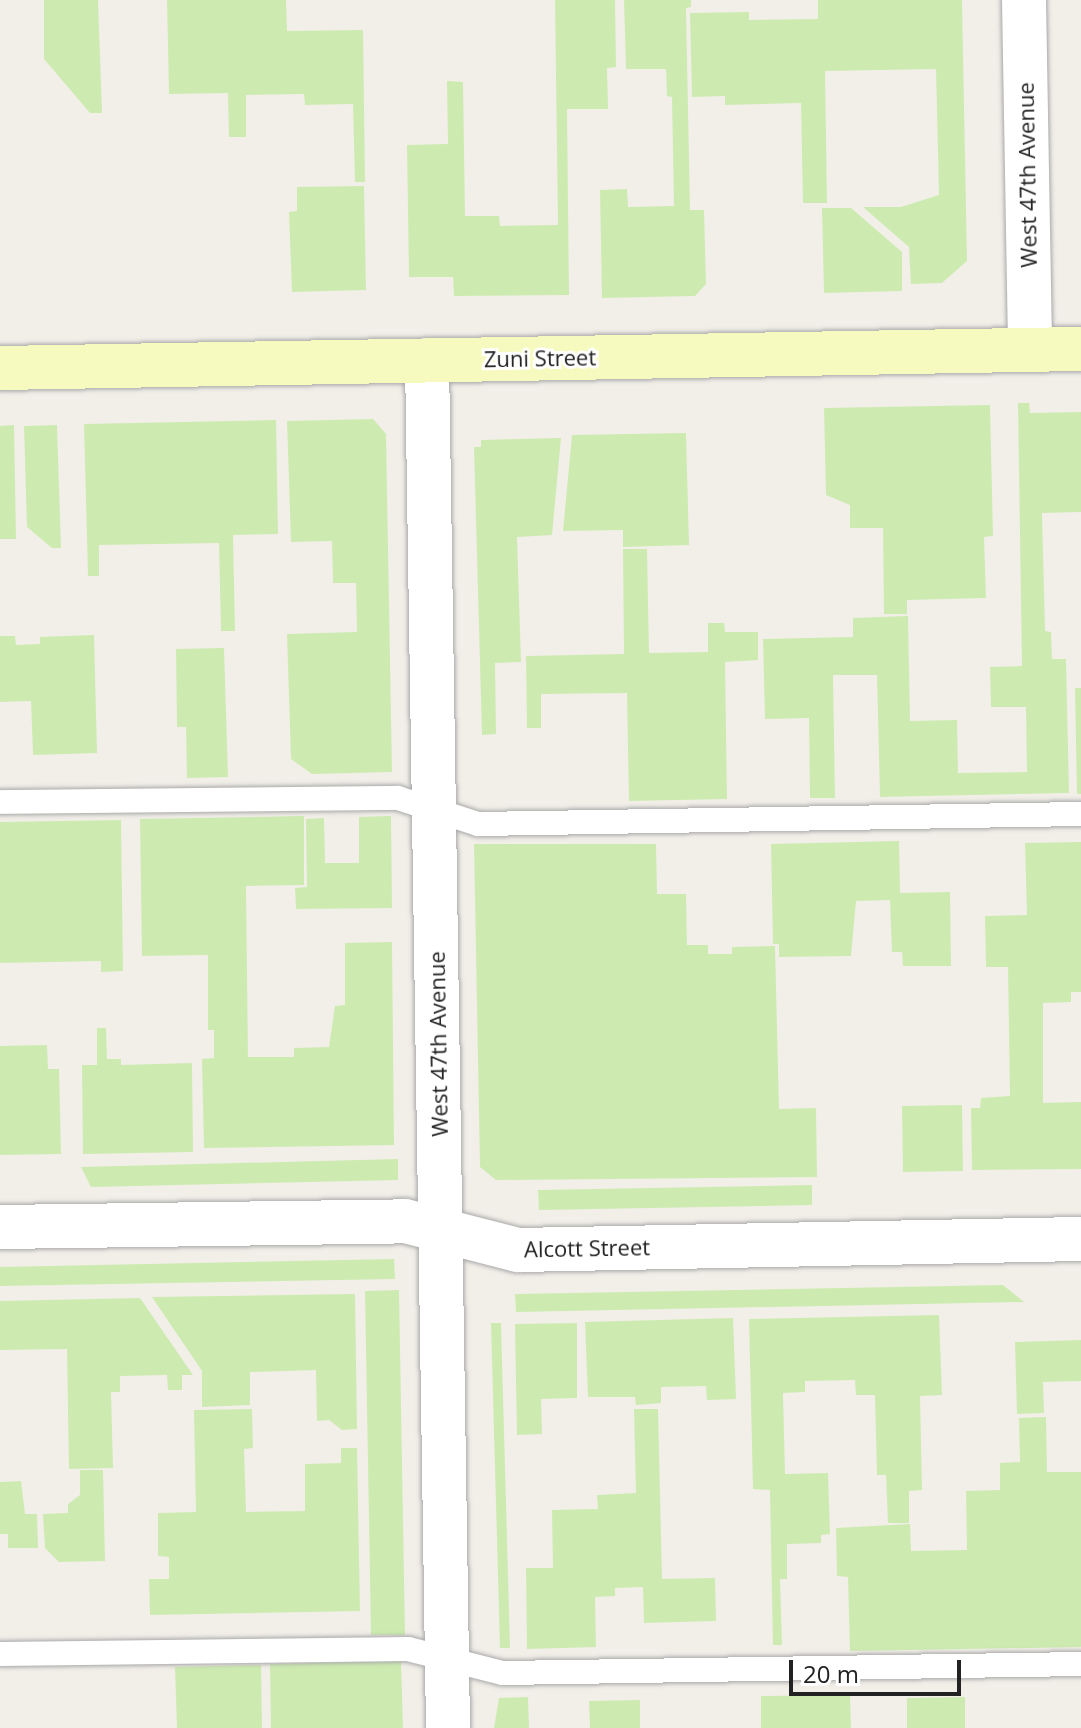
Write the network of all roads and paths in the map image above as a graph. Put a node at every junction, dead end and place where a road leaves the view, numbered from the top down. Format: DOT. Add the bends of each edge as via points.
graph roads {
  1 [pos="1024,0"];
  2 [pos="1081,349"];
  3 [pos="1030,350"];
  4 [pos="427,360"];
  5 [pos="0,368"];
  6 [pos="0,802"];
  7 [pos="434,809"];
  8 [pos="1081,814"];
  9 [pos="0,1227"];
  10 [pos="441,1230"];
  11 [pos="1081,1239"];
  12 [pos="0,1654"];
  13 [pos="447,1659"];
  14 [pos="1081,1664"];
  15 [pos="448,1728"];
  1 -- 3 [label="street, West 47th Avenue"];
  2 -- 3 [label="street, Zuni Street"];
  3 -- 4 [label="street, Zuni Street"];
  4 -- 5 [label="street, Zuni Street"];
  4 -- 7 [label="street, West 47th Avenue"];
  6 -- 7 [label="lane" via="398,798"];
  7 -- 8 [label="lane" via="478,824"];
  7 -- 10 [label="street, West 47th Avenue"];
  9 -- 10 [label="street, Alcott Street" via="405,1221"];
  10 -- 11 [label="street, Alcott Street" via="518,1250"];
  10 -- 13 [label="street, West 47th Avenue"];
  12 -- 13 [label="lane" via="408,1649"];
  13 -- 14 [label="lane" via="503,1673"];
  13 -- 15 [label="street, West 47th Avenue"];
}
